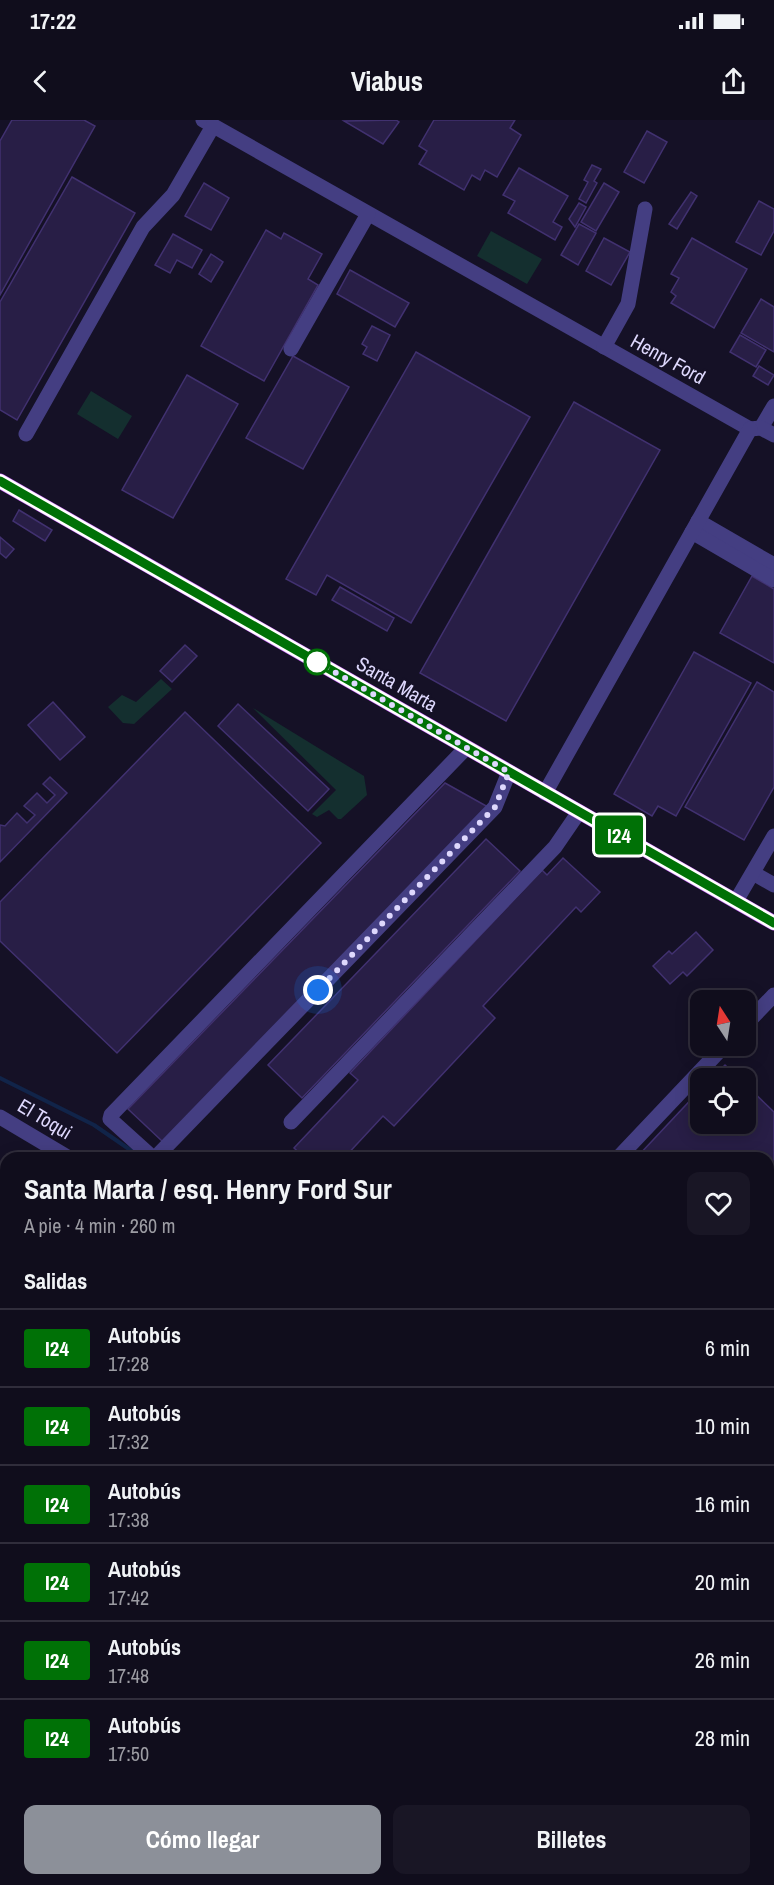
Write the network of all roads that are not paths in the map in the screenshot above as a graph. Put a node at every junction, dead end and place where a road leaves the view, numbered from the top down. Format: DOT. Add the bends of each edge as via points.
graph roads {
  1 [pos="208,123"];
  2 [pos="645,209"];
  3 [pos="368,214"];
  4 [pos="604,347"];
  5 [pos="291,350"];
  6 [pos="774,406"];
  7 [pos="762,431"];
  8 [pos="26,434"];
  9 [pos="3,486"];
  10 [pos="695,526"];
  11 [pos="774,565"];
  12 [pos="774,580"];
  13 [pos="466,748"];
  14 [pos="509,772"];
  15 [pos="545,793"];
  16 [pos="579,812"];
  17 [pos="774,836"];
  18 [pos="753,873"];
  19 [pos="774,885"];
  20 [pos="736,902"];
  21 [pos="774,923"];
  22 [pos="774,994"];
  23 [pos="756,1013"];
  24 [pos="715,1056"];
  25 [pos="0,1117"];
  26 [pos="291,1122"];
  27 [pos="59,1152"];
  28 [pos="147,1152"];
  29 [pos="161,1152"];
  30 [pos="624,1152"];
  1 -- 3 [label="street, Henry Ford"];
  1 -- 8 [label="street" via="173,195 144,227"];
  2 -- 4 [label="street" via="628,304"];
  3 -- 4 [label="street, Henry Ford"];
  3 -- 5 [label="street"];
  4 -- 7 [label="street, Henry Ford"];
  6 -- 7 [label="street"];
  7 -- 10 [label="street"];
  9 -- 13 [label="main road, Santa Marta"];
  10 -- 11 [label="street"];
  10 -- 12 [label="street"];
  10 -- 15 [label="street"];
  13 -- 14 [label="main road, Santa Marta"];
  13 -- 28 [label="street" via="111,1115 110,1119"];
  14 -- 15 [label="main road, Santa Marta"];
  14 -- 29 [label="street" via="495,807"];
  15 -- 16 [label="main road, Santa Marta"];
  16 -- 20 [label="main road, Santa Marta"];
  16 -- 26 [label="street" via="555,847"];
  17 -- 18 [label="street"];
  18 -- 19 [label="street"];
  18 -- 20 [label="street"];
  20 -- 21 [label="main road, Santa Marta"];
  22 -- 23 [label="street"];
  24 -- 30 [label="street"];
  25 -- 27 [label="street, El Toqui"];
}
